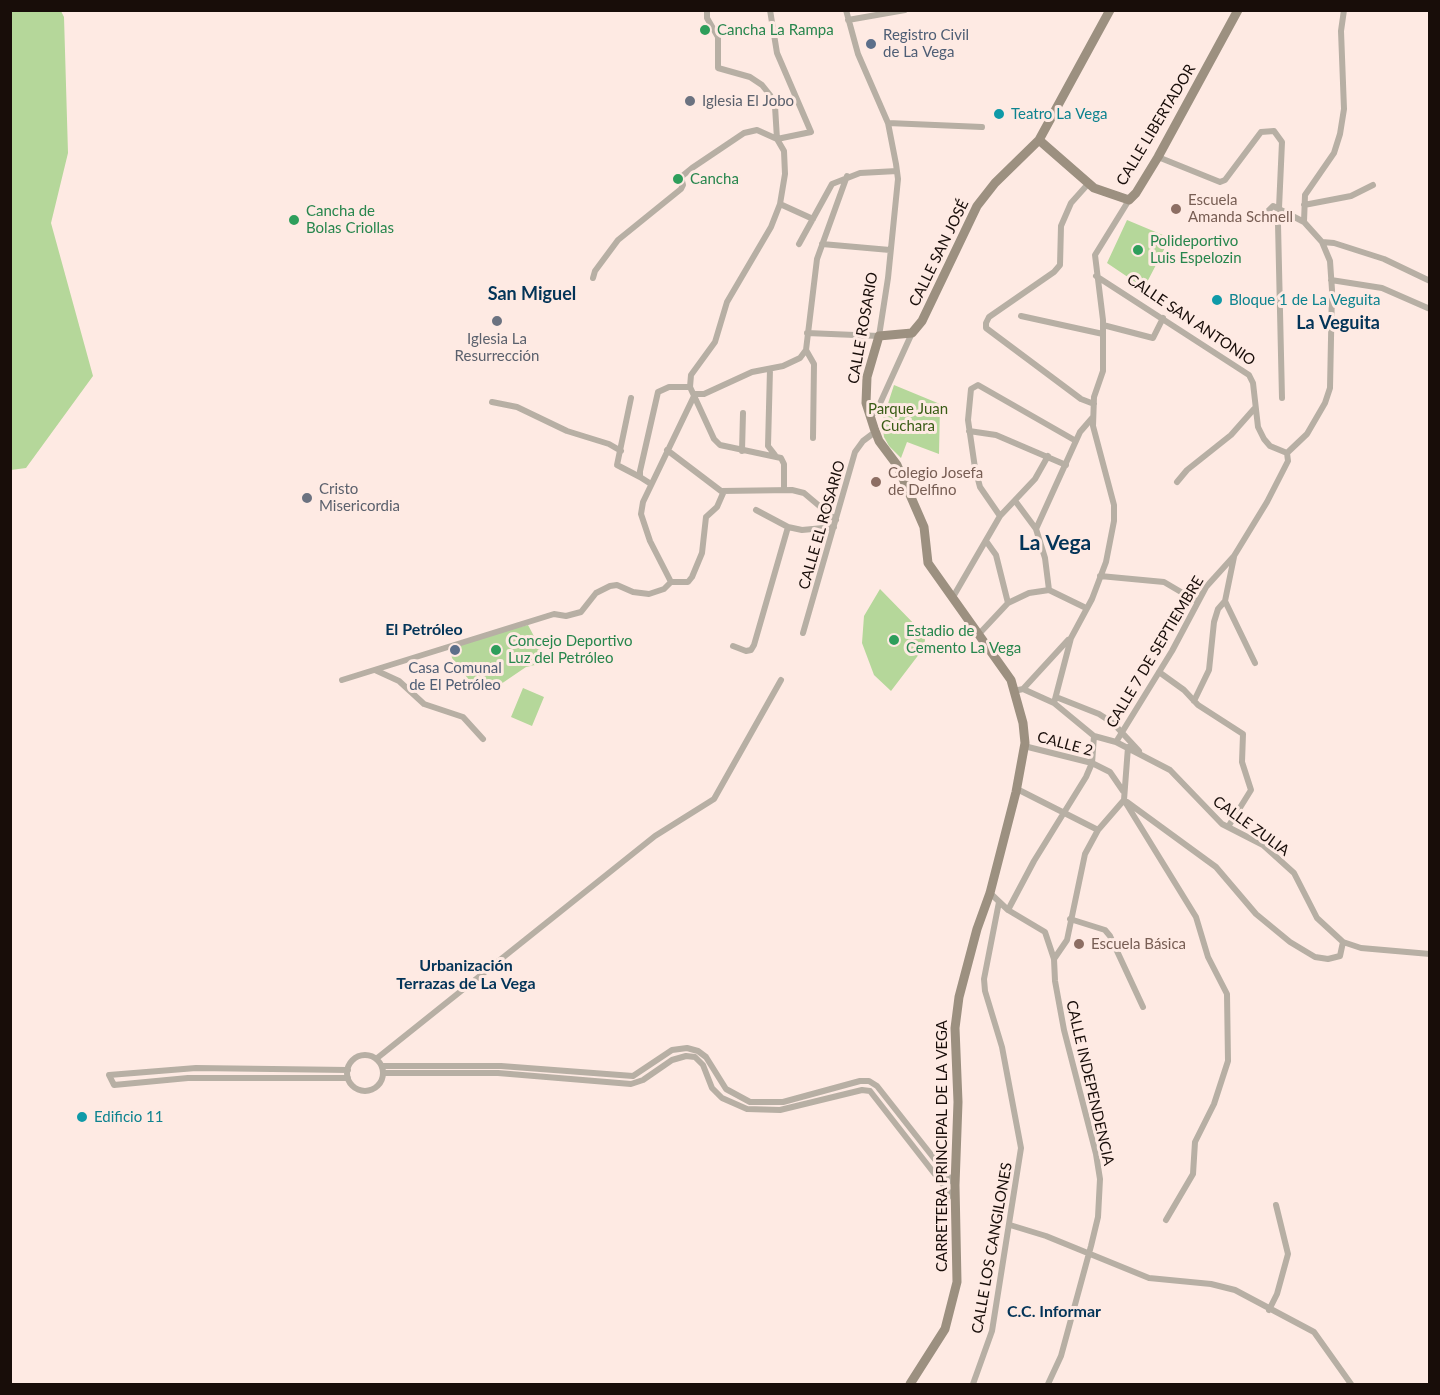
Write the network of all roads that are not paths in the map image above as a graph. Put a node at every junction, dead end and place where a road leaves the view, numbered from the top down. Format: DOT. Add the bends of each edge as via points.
graph roads {
  1 [pos="707,10"];
  2 [pos="770,10"];
  3 [pos="846,10"];
  4 [pos="905,10"];
  5 [pos="1110,10"];
  6 [pos="1238,10"];
  7 [pos="1344,10"];
  8 [pos="848,20"];
  9 [pos="888,123"];
  10 [pos="982,127"];
  11 [pos="777,139"];
  12 [pos="1039,140"];
  13 [pos="1158,157"];
  14 [pos="897,171"];
  15 [pos="847,176"];
  16 [pos="1088,184"];
  17 [pos="1373,184"];
  18 [pos="1129,200"];
  19 [pos="780,204"];
  20 [pos="1304,205"];
  21 [pos="1279,208"];
  22 [pos="813,219"];
  23 [pos="1304,222"];
  24 [pos="1322,242"];
  25 [pos="799,244"];
  26 [pos="822,244"];
  27 [pos="890,250"];
  28 [pos="1096,276"];
  29 [pos="593,278"];
  30 [pos="1331,280"];
  31 [pos="1430,281"];
  32 [pos="1430,309"];
  33 [pos="1022,316"];
  34 [pos="1163,318"];
  35 [pos="1103,325"];
  36 [pos="807,333"];
  37 [pos="912,333"];
  38 [pos="1103,334"];
  39 [pos="879,336"];
  40 [pos="806,350"];
  41 [pos="770,369"];
  42 [pos="690,387"];
  43 [pos="695,394"];
  44 [pos="631,398"];
  45 [pos="1282,398"];
  46 [pos="492,402"];
  47 [pos="1094,404"];
  48 [pos="1254,409"];
  49 [pos="743,413"];
  50 [pos="870,417"];
  51 [pos="1093,417"];
  52 [pos="969,431"];
  53 [pos="875,432"];
  54 [pos="813,438"];
  55 [pos="1076,441"];
  56 [pos="667,450"];
  57 [pos="621,451"];
  58 [pos="742,451"];
  59 [pos="1287,453"];
  60 [pos="775,455"];
  61 [pos="1048,456"];
  62 [pos="1066,465"];
  63 [pos="640,477"];
  64 [pos="1177,482"];
  65 [pos="651,484"];
  66 [pos="784,490"];
  67 [pos="724,491"];
  68 [pos="1016,501"];
  69 [pos="756,510"];
  70 [pos="1000,516"];
  71 [pos="835,523"];
  72 [pos="788,527"];
  73 [pos="1036,529"];
  74 [pos="986,541"];
  75 [pos="1234,556"];
  76 [pos="1100,576"];
  77 [pos="671,582"];
  78 [pos="1049,590"];
  79 [pos="952,597"];
  80 [pos="1225,601"];
  81 [pos="1198,602"];
  82 [pos="1008,603"];
  83 [pos="1086,608"];
  84 [pos="803,633"];
  85 [pos="980,634"];
  86 [pos="1071,638"];
  87 [pos="733,646"];
  88 [pos="1255,663"];
  89 [pos="375,670"];
  90 [pos="1160,672"];
  91 [pos="342,680"];
  92 [pos="781,680"];
  93 [pos="1018,690"];
  94 [pos="1055,700"];
  95 [pos="1194,701"];
  96 [pos="1122,732"];
  97 [pos="1094,736"];
  98 [pos="483,739"];
  99 [pos="1116,742"];
  100 [pos="1024,746"];
  101 [pos="1128,747"];
  102 [pos="1141,753"];
  103 [pos="1092,763"];
  104 [pos="1017,789"];
  105 [pos="1123,791"];
  106 [pos="1124,800"];
  107 [pos="1065,812"];
  108 [pos="1228,827"];
  109 [pos="1098,830"];
  110 [pos="990,893"];
  111 [pos="999,902"];
  112 [pos="1008,910"];
  113 [pos="1070,919"];
  114 [pos="1343,942"];
  115 [pos="1430,954"];
  116 [pos="1054,959"];
  117 [pos="1143,1007"];
  118 [pos="376,1059"];
  119 [pos="348,1070"];
  120 [pos="383,1070"];
  121 [pos="348,1078"];
  122 [pos="955,1185"];
  123 [pos="955,1200"];
  124 [pos="1276,1205"];
  125 [pos="1166,1220"];
  126 [pos="1010,1225"];
  127 [pos="1089,1253"];
  128 [pos="1269,1310"];
  129 [pos="910,1384"];
  130 [pos="973,1384"];
  131 [pos="1048,1384"];
  132 [pos="1351,1384"];
  1 -- 11 [label="street" via="707,18 718,37 718,68 750,77 762,85 774,106"];
  2 -- 11 [label="street" via="777,53 811,132"];
  3 -- 8 [label="street, CALLE ROSARIO"];
  4 -- 8 [label="street"];
  5 -- 12 [label="street, CALLE SAN JOSÉ"];
  6 -- 13 [label="street, CALLE LIBERTADOR"];
  7 -- 20 [label="street" via="1344,109 1340,134 1334,153 1305,195"];
  8 -- 9 [label="street, CALLE ROSARIO"];
  9 -- 10 [label="street"];
  9 -- 14 [label="street, CALLE ROSARIO"];
  11 -- 19 [label="street" via="783,151 785,174"];
  11 -- 29 [label="street" via="757,130 744,133 692,168 681,177 681,189 618,240"];
  12 -- 16 [label="street"];
  12 -- 37 [label="street, CALLE SAN JOSÉ" via="977,206 922,321"];
  13 -- 18 [label="street, CALLE LIBERTADOR"];
  13 -- 21 [label="street" via="1220,182 1261,132 1274,131 1282,142"];
  14 -- 15 [label="street"];
  14 -- 27 [label="street, CALLE ROSARIO"];
  15 -- 22 [label="street" via="832,184"];
  15 -- 26 [label="street"];
  16 -- 18 [label="street"];
  16 -- 47 [label="street" via="1071,203 1061,226 1060,265 989,317 986,328 1071,392"];
  17 -- 20 [label="street" via="1351,196"];
  18 -- 28 [label="street, CALLE LIBERTADOR" via="1095,255"];
  19 -- 22 [label="street"];
  19 -- 42 [label="street" via="727,302 715,342 691,375"];
  20 -- 23 [label="street"];
  21 -- 23 [label="street"];
  21 -- 45 [label="street" via="1274,206 1268,211 1278,224"];
  22 -- 25 [label="street"];
  23 -- 24 [label="street"];
  24 -- 30 [label="street" via="1330,261"];
  24 -- 31 [label="street" via="1384,259"];
  26 -- 27 [label="street"];
  26 -- 36 [label="street"];
  27 -- 39 [label="street, CALLE ROSARIO"];
  28 -- 34 [label="street, CALLE SAN ANTONIO"];
  28 -- 35 [label="street, CALLE LIBERTADOR"];
  30 -- 32 [label="street" via="1382,288"];
  30 -- 59 [label="street" via="1330,388 1307,434"];
  33 -- 38 [label="street"];
  34 -- 35 [label="street" via="1153,338"];
  34 -- 48 [label="street, CALLE SAN ANTONIO" via="1249,375"];
  35 -- 38 [label="street, CALLE LIBERTADOR"];
  36 -- 39 [label="street"];
  36 -- 40 [label="street"];
  37 -- 39 [label="street"];
  37 -- 50 [label="street" via="877,410"];
  38 -- 47 [label="street, CALLE LIBERTADOR" via="1103,371"];
  39 -- 50 [label="street, CALLE ROSARIO" via="867,377"];
  40 -- 41 [label="street" via="800,358"];
  40 -- 54 [label="street" via="814,364"];
  41 -- 43 [label="street"];
  41 -- 60 [label="street" via="768,446"];
  42 -- 43 [label="street"];
  42 -- 63 [label="street" via="669,387 658,392"];
  43 -- 56 [label="street"];
  43 -- 58 [label="street" via="714,439 720,445"];
  44 -- 57 [label="street"];
  46 -- 57 [label="street" via="517,407"];
  47 -- 51 [label="street, CALLE LIBERTADOR"];
  48 -- 59 [label="street, CALLE SAN ANTONIO" via="1264,439"];
  48 -- 64 [label="street" via="1232,435"];
  49 -- 58 [label="street"];
  50 -- 53 [label="street, CALLE ROSARIO"];
  51 -- 55 [label="street"];
  51 -- 76 [label="street, CALLE LIBERTADOR" via="1095,442 1114,505 1111,536"];
  52 -- 55 [label="street" via="968,398 971,389 978,385"];
  52 -- 61 [label="street" via="996,435"];
  52 -- 70 [label="street" via="980,487"];
  53 -- 71 [label="street, CALLE EL ROSARIO" via="855,452"];
  53 -- 79 [label="street, CALLE ROSARIO" via="897,465 924,527 928,563"];
  55 -- 62 [label="street"];
  56 -- 65 [label="street"];
  56 -- 67 [label="street"];
  57 -- 63 [label="street" via="617,465"];
  58 -- 60 [label="street"];
  59 -- 75 [label="street, CALLE 7 DE SEPTIEMBRE" via="1288,461"];
  60 -- 66 [label="street" via="784,464"];
  61 -- 62 [label="street"];
  61 -- 68 [label="street"];
  62 -- 73 [label="street"];
  63 -- 65 [label="street"];
  65 -- 77 [label="street" via="641,514"];
  66 -- 67 [label="street"];
  66 -- 71 [label="street" via="804,493"];
  67 -- 77 [label="street" via="717,507 706,517 702,553 692,577 688,582"];
  68 -- 70 [label="street"];
  68 -- 73 [label="street"];
  69 -- 72 [label="street"];
  70 -- 74 [label="street"];
  71 -- 72 [label="street" via="802,530"];
  71 -- 84 [label="street, CALLE EL ROSARIO"];
  72 -- 87 [label="street" via="754,645 746,651"];
  73 -- 78 [label="street"];
  74 -- 79 [label="street"];
  74 -- 82 [label="street" via="996,555"];
  75 -- 80 [label="street"];
  75 -- 81 [label="street, CALLE 7 DE SEPTIEMBRE"];
  76 -- 81 [label="street" via="1164,582"];
  76 -- 83 [label="street, CALLE LIBERTADOR"];
  77 -- 89 [label="street" via="664,590 650,594 610,586 596,593 581,612 554,614"];
  78 -- 82 [label="street" via="1029,593"];
  78 -- 83 [label="street"];
  79 -- 85 [label="street, CALLE ROSARIO"];
  80 -- 88 [label="street"];
  80 -- 95 [label="street" via="1214,622 1209,670"];
  81 -- 90 [label="street, CALLE 7 DE SEPTIEMBRE"];
  82 -- 85 [label="street"];
  83 -- 86 [label="street, CALLE LIBERTADOR"];
  85 -- 93 [label="street, CALLE ROSARIO"];
  86 -- 93 [label="street"];
  86 -- 94 [label="street, CALLE LIBERTADOR"];
  89 -- 91 [label="street"];
  89 -- 98 [label="street" via="399,681 424,704 462,717"];
  90 -- 95 [label="street"];
  90 -- 96 [label="street, CALLE 7 DE SEPTIEMBRE"];
  92 -- 118 [label="street" via="714,799 655,836"];
  93 -- 94 [label="street"];
  93 -- 100 [label="street, CARRETERA PRINCIPAL DE LA VEGA"];
  94 -- 96 [label="street" via="1099,714"];
  94 -- 97 [label="street, CALLE ZULIA"];
  95 -- 108 [label="street" via="1243,734 1242,762 1251,790"];
  96 -- 99 [label="street, CALLE 7 DE SEPTIEMBRE"];
  96 -- 102 [label="street"];
  97 -- 99 [label="street, CALLE ZULIA"];
  97 -- 103 [label="street"];
  99 -- 101 [label="street, CALLE ZULIA"];
  100 -- 103 [label="street, CALLE 2"];
  100 -- 104 [label="street, CARRETERA PRINCIPAL DE LA VEGA"];
  101 -- 102 [label="street, CALLE ZULIA"];
  101 -- 105 [label="street"];
  102 -- 108 [label="street, CALLE ZULIA" via="1170,770"];
  103 -- 105 [label="street, CALLE 2" via="1110,772"];
  103 -- 107 [label="street"];
  104 -- 107 [label="street"];
  104 -- 110 [label="street, CARRETERA PRINCIPAL DE LA VEGA"];
  105 -- 106 [label="street"];
  106 -- 109 [label="street"];
  106 -- 114 [label="street" via="1216,867 1256,914 1290,942 1315,957 1328,959 1340,956"];
  106 -- 125 [label="street" via="1196,918 1208,957 1227,994 1228,1061 1214,1104 1195,1142 1193,1174"];
  107 -- 109 [label="street"];
  107 -- 112 [label="street"];
  108 -- 114 [label="street, CALLE ZULIA" via="1263,845 1294,873 1317,918"];
  109 -- 113 [label="street" via="1085,854"];
  110 -- 111 [label="street, CALLE INDEPENDENCIA"];
  110 -- 122 [label="street, CARRETERA PRINCIPAL DE LA VEGA" via="958,997"];
  111 -- 112 [label="street, CALLE INDEPENDENCIA"];
  111 -- 126 [label="street, CALLE LOS CANGILONES" via="984,979 1002,1047 1021,1148"];
  112 -- 116 [label="street, CALLE INDEPENDENCIA" via="1044,932"];
  113 -- 116 [label="street" via="1067,940"];
  113 -- 117 [label="street" via="1105,930 1110,936"];
  114 -- 115 [label="street, CALLE ZULIA" via="1361,948"];
  116 -- 127 [label="street, CALLE INDEPENDENCIA" via="1064,1030 1100,1179 1098,1216"];
  118 -- 119 [label="street" via="358,1057"];
  118 -- 120 [label="street"];
  119 -- 121 [label="street"];
  119 -- 121 [label="street" via="196,1068 109,1075 114,1085 188,1078"];
  120 -- 121 [label="street" via="376,1088 365,1091 354,1088"];
  120 -- 122 [label="street" via="501,1066 633,1076 672,1050 687,1048 706,1058 726,1089 750,1102 783,1102 869,1081"];
  120 -- 123 [label="street" via="498,1073 631,1084 686,1056 695,1057 703,1065 712,1088 722,1098 747,1109 780,1110 870,1091"];
  122 -- 123 [label="street, CARRETERA PRINCIPAL DE LA VEGA"];
  123 -- 129 [label="street, CARRETERA PRINCIPAL DE LA VEGA" via="957,1272 953,1304 936,1348"];
  124 -- 128 [label="street" via="1288,1254"];
  126 -- 127 [label="street"];
  126 -- 130 [label="street, CALLE LOS CANGILONES" via="992,1331"];
  127 -- 128 [label="street" via="1149,1278 1235,1290"];
  127 -- 131 [label="street, CALLE INDEPENDENCIA" via="1061,1356"];
  128 -- 132 [label="street" via="1314,1332"];
}
